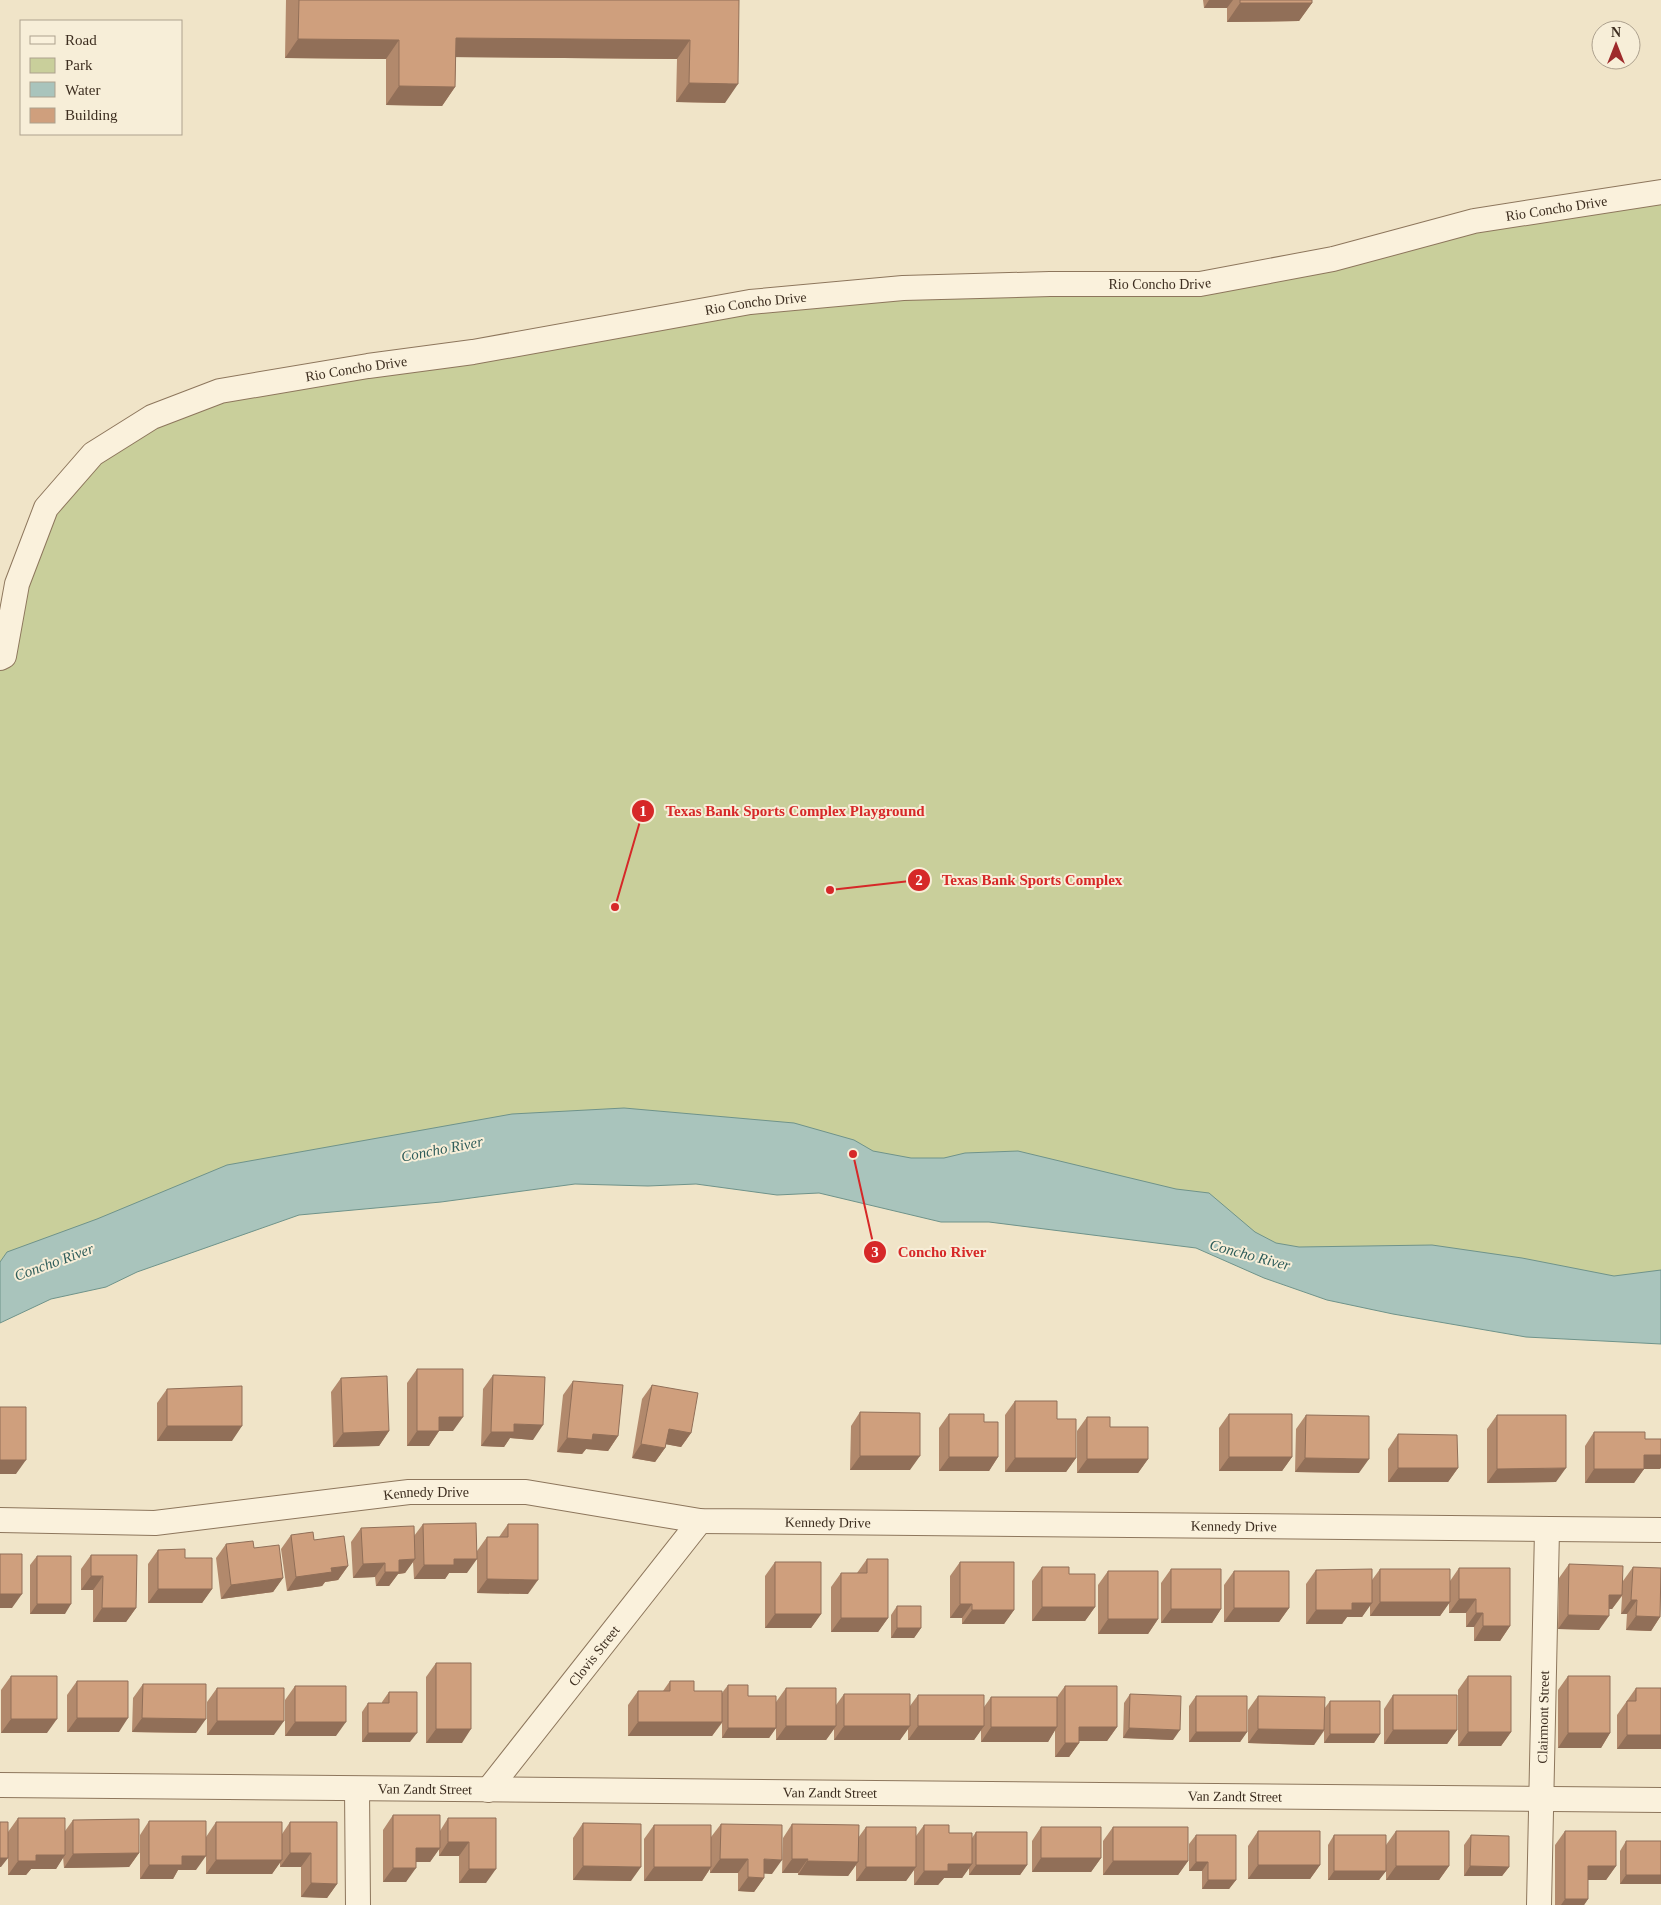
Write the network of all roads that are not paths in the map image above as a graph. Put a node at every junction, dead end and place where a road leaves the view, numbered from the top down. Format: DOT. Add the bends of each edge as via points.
graph roads {
  1 [pos="1661,192"];
  2 [pos="0,658"];
  3 [pos="0,1520"];
  4 [pos="700,1521"];
  5 [pos="1547,1530"];
  6 [pos="1661,1530"];
  7 [pos="0,1785"];
  8 [pos="358,1789"];
  9 [pos="488,1790"];
  10 [pos="1542,1799"];
  11 [pos="1661,1800"];
  12 [pos="358,1905"];
  13 [pos="1539,1905"];
  1 -- 2 [label="street, Rio Concho Drive" via="1474,221 1333,259 1200,284 903,288 750,302 473,352 220,391 152,417 93,454 46,508 16,584 4,656"];
  3 -- 4 [label="street, Kennedy Drive" via="155,1523 409,1492 526,1492"];
  4 -- 5 [label="street, Kennedy Drive"];
  4 -- 9 [label="street, Clovis Street"];
  5 -- 6 [label="street, Kennedy Drive"];
  5 -- 10 [label="street, Clairmont Street"];
  7 -- 8 [label="street, Van Zandt Street"];
  8 -- 9 [label="street, Van Zandt Street"];
  8 -- 12 [label="street"];
  9 -- 10 [label="street, Van Zandt Street"];
  10 -- 11 [label="street, Van Zandt Street"];
  10 -- 13 [label="street, Clairmont Street"];
}
